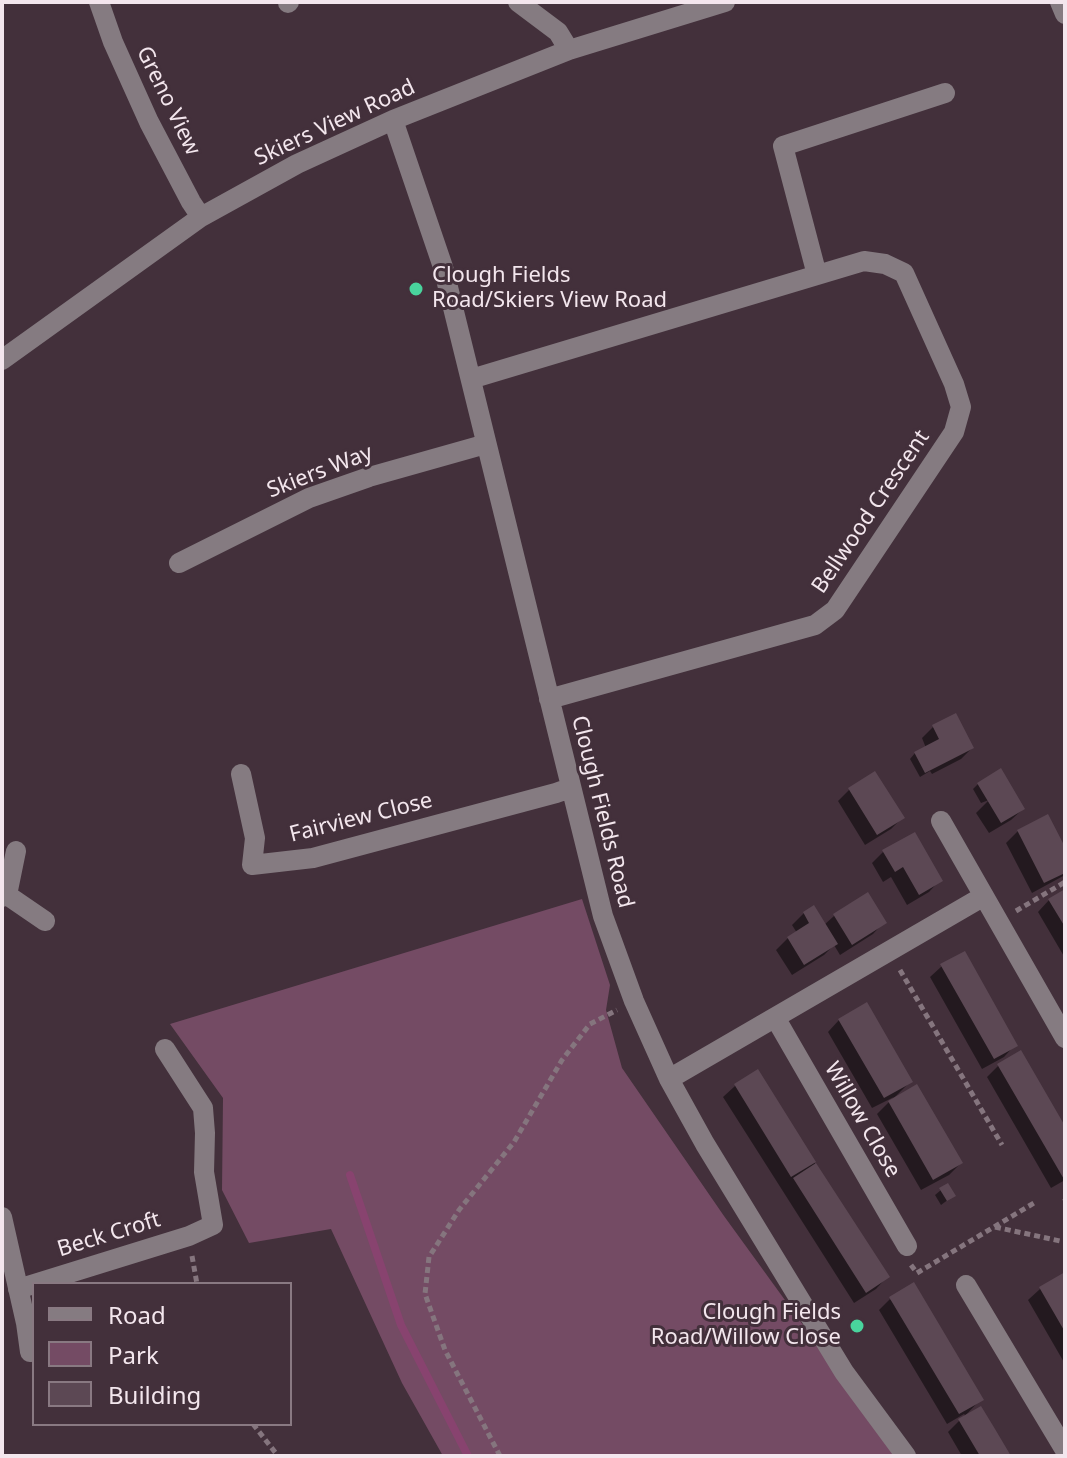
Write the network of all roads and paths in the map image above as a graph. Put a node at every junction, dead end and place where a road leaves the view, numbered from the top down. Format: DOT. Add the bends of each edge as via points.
graph roads {
  1 [pos="99,2"];
  2 [pos="518,2"];
  3 [pos="725,2"];
  4 [pos="1060,2"];
  5 [pos="1065,14"];
  6 [pos="569,50"];
  7 [pos="945,93"];
  8 [pos="393,120"];
  9 [pos="201,217"];
  10 [pos="817,275"];
  11 [pos="2,360"];
  12 [pos="471,379"];
  13 [pos="486,444"];
  14 [pos="179,563"];
  15 [pos="549,699"];
  16 [pos="241,774"];
  17 [pos="570,788"];
  18 [pos="941,821"];
  19 [pos="16,851"];
  20 [pos="1065,882"];
  21 [pos="4,896"];
  22 [pos="984,896"];
  23 [pos="45,921"];
  24 [pos="998,921"];
  25 [pos="890,952"];
  26 [pos="634,1001"];
  27 [pos="776,1019"];
  28 [pos="1065,1038"];
  29 [pos="165,1049"];
  30 [pos="669,1079"];
  31 [pos="1002,1145"];
  32 [pos="1034,1203"];
  33 [pos="2,1218"];
  34 [pos="994,1227"];
  35 [pos="1065,1242"];
  36 [pos="907,1246"];
  37 [pos="41,1282"];
  38 [pos="32,1285"];
  39 [pos="966,1285"];
  40 [pos="18,1289"];
  41 [pos="30,1352"];
  42 [pos="255,1426"];
  43 [pos="1065,1450"];
  44 [pos="278,1456"];
  45 [pos="500,1456"];
  46 [pos="906,1456"];
  1 -- 9 [label="street, Greno View" via="149,122"];
  2 -- 6 [label="street" via="558,32"];
  3 -- 6 [label="street, Skiers View Road"];
  4 -- 5 [label="street"];
  6 -- 8 [label="street, Skiers View Road"];
  7 -- 10 [label="street" via="783,146"];
  8 -- 9 [label="street, Skiers View Road" via="297,164"];
  8 -- 12 [label="street, Clough Fields Road" via="443,267"];
  9 -- 11 [label="street, Skiers View Road"];
  10 -- 12 [label="street, Bellwood Crescent"];
  10 -- 15 [label="street, Bellwood Crescent" via="864,261 904,273 954,384 961,407 954,432 835,610 815,625"];
  12 -- 13 [label="street, Clough Fields Road"];
  13 -- 14 [label="street, Skiers Way" via="309,498"];
  13 -- 15 [label="street, Clough Fields Road"];
  15 -- 17 [label="street, Clough Fields Road"];
  16 -- 17 [label="street, Fairview Close" via="255,838 252,865 313,858"];
  17 -- 26 [label="street, Clough Fields Road" via="603,916"];
  18 -- 22 [label="street"];
  19 -- 21 [label="street"];
  20 -- 24 [label="path"];
  21 -- 23 [label="street"];
  22 -- 24 [label="street"];
  22 -- 25 [label="street"];
  24 -- 28 [label="street"];
  25 -- 27 [label="street"];
  25 -- 31 [label="path"];
  26 -- 30 [label="street, Clough Fields Road"];
  26 -- 45 [label="path" via="590,1024 562,1060 514,1142 429,1257 425,1294 445,1350"];
  27 -- 30 [label="street"];
  27 -- 36 [label="street, Willow Close"];
  29 -- 37 [label="street, Beck Croft" via="203,1108 204,1172 213,1225"];
  30 -- 46 [label="street, Clough Fields Road" via="844,1372"];
  32 -- 34 [label="path"];
  33 -- 40 [label="street"];
  34 -- 35 [label="path"];
  34 -- 36 [label="path" via="917,1273 905,1256"];
  38 -- 40 [label="street, Beck Croft"];
  39 -- 43 [label="street"];
  40 -- 41 [label="street"];
  42 -- 44 [label="path"];
}
